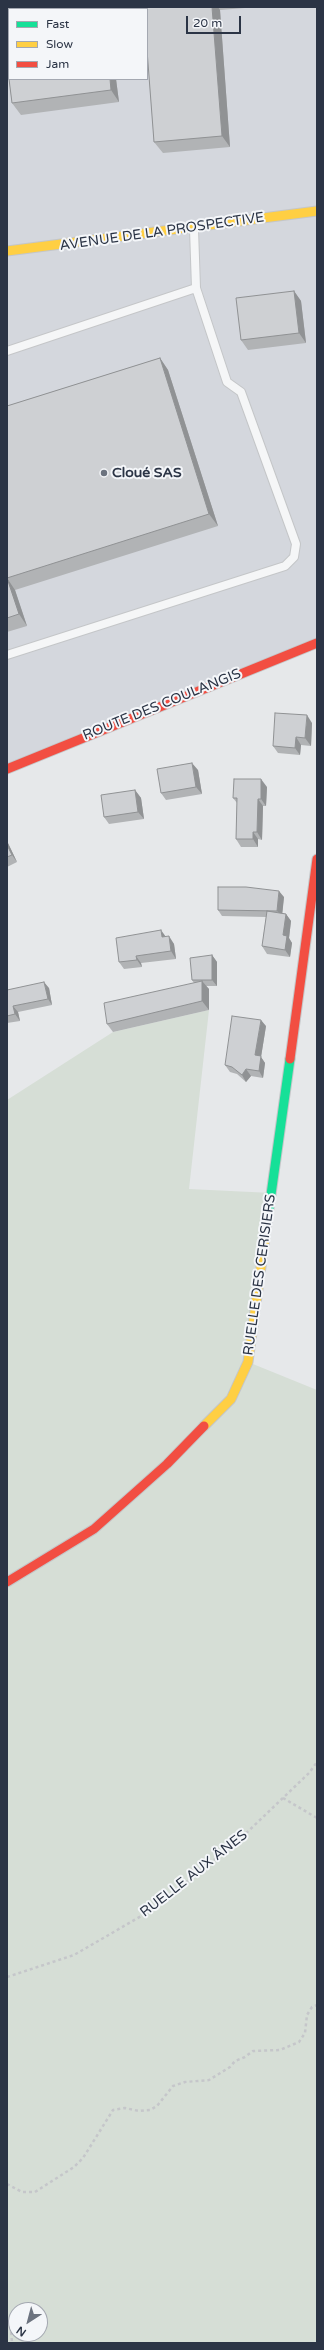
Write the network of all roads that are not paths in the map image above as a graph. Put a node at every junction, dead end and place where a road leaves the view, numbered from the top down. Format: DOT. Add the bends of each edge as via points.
graph roads {
  1 [pos="317,211"];
  2 [pos="194,226"];
  3 [pos="7,251"];
  4 [pos="196,288"];
  5 [pos="7,351"];
  6 [pos="317,643"];
  7 [pos="7,655"];
  8 [pos="7,769"];
  9 [pos="317,859"];
  10 [pos="7,1582"];
  1 -- 2 [label="street, AVENUE DE LA PROSPECTIVE"];
  2 -- 3 [label="street, AVENUE DE LA PROSPECTIVE"];
  2 -- 4 [label="lane"];
  4 -- 5 [label="lane"];
  4 -- 7 [label="lane" via="227,382 241,392 294,537 294,557 285,566"];
  6 -- 8 [label="street, ROUTE DES COULANGIS"];
  9 -- 10 [label="street, RUELLE DES CERISIERS" via="248,1362 231,1399 167,1464 94,1529"];
}
